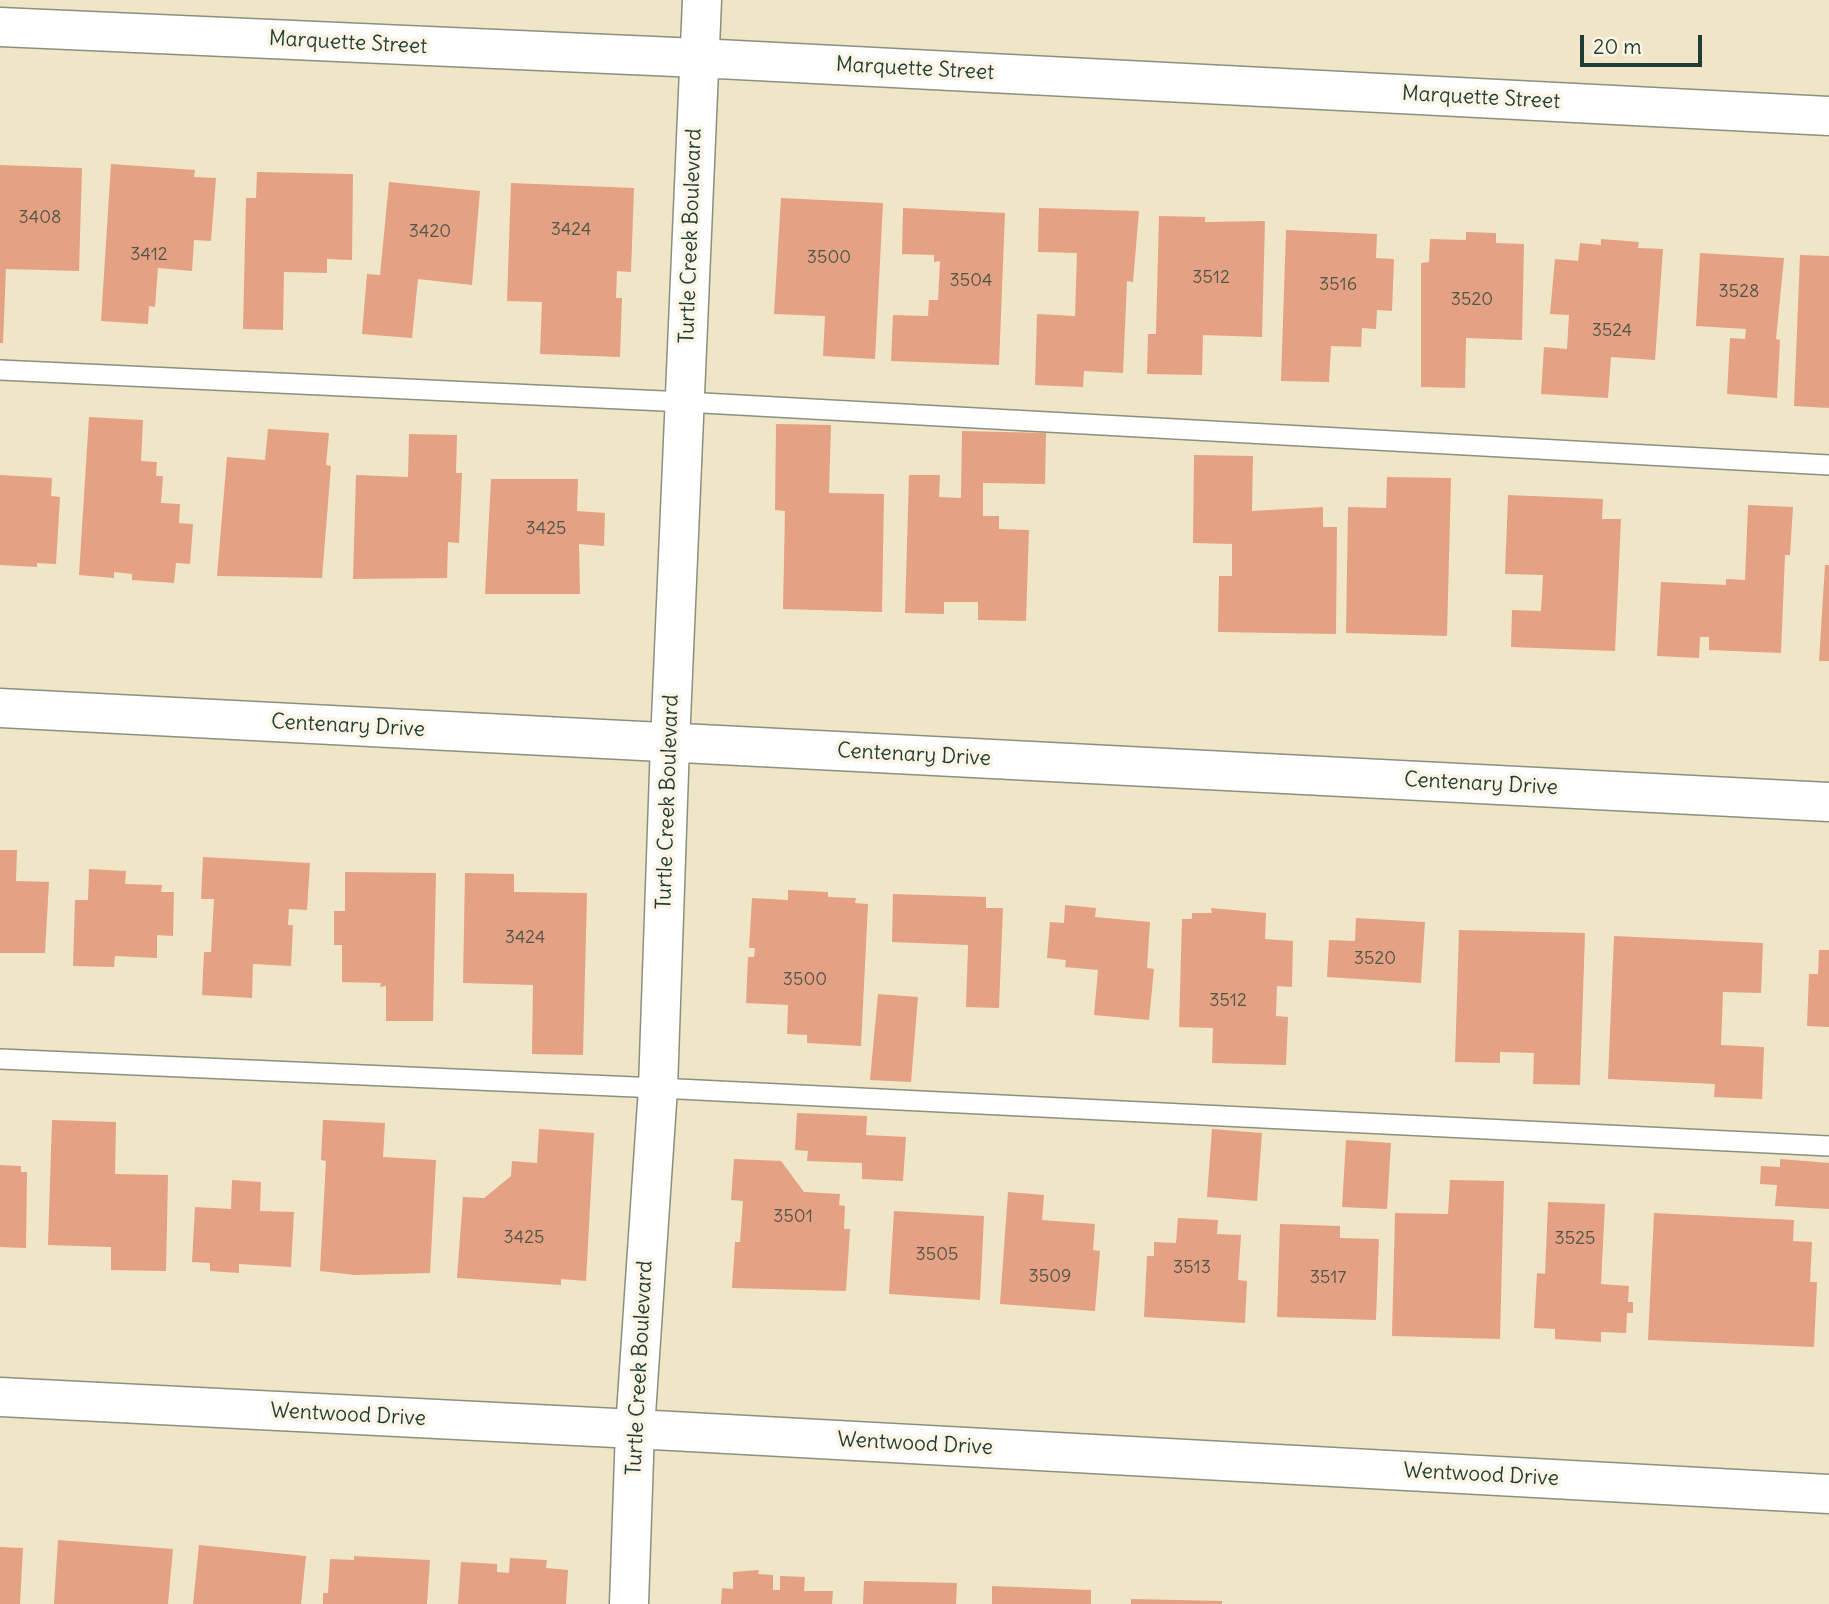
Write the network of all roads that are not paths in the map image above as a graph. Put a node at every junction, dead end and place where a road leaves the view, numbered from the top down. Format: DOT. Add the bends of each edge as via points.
graph roads {
  1 [pos="702,0"];
  2 [pos="0,27"];
  3 [pos="698,58"];
  4 [pos="1829,116"];
  5 [pos="0,370"];
  6 [pos="685,402"];
  7 [pos="1829,465"];
  8 [pos="0,708"];
  9 [pos="670,743"];
  10 [pos="1829,802"];
  11 [pos="0,1059"];
  12 [pos="658,1088"];
  13 [pos="1829,1146"];
  14 [pos="0,1397"];
  15 [pos="635,1429"];
  16 [pos="1829,1493"];
  17 [pos="629,1604"];
  1 -- 3 [label="street, Turtle Creek Boulevard"];
  2 -- 3 [label="street, Marquette Street"];
  3 -- 4 [label="street, Marquette Street"];
  3 -- 6 [label="street, Turtle Creek Boulevard"];
  5 -- 6 [label="lane"];
  6 -- 7 [label="lane"];
  6 -- 9 [label="street, Turtle Creek Boulevard"];
  8 -- 9 [label="street, Centenary Drive"];
  9 -- 10 [label="street, Centenary Drive"];
  9 -- 12 [label="street, Turtle Creek Boulevard"];
  11 -- 12 [label="lane"];
  12 -- 13 [label="lane"];
  12 -- 15 [label="street, Turtle Creek Boulevard"];
  14 -- 15 [label="street, Wentwood Drive"];
  15 -- 16 [label="street, Wentwood Drive"];
  15 -- 17 [label="street, Turtle Creek Boulevard"];
}
